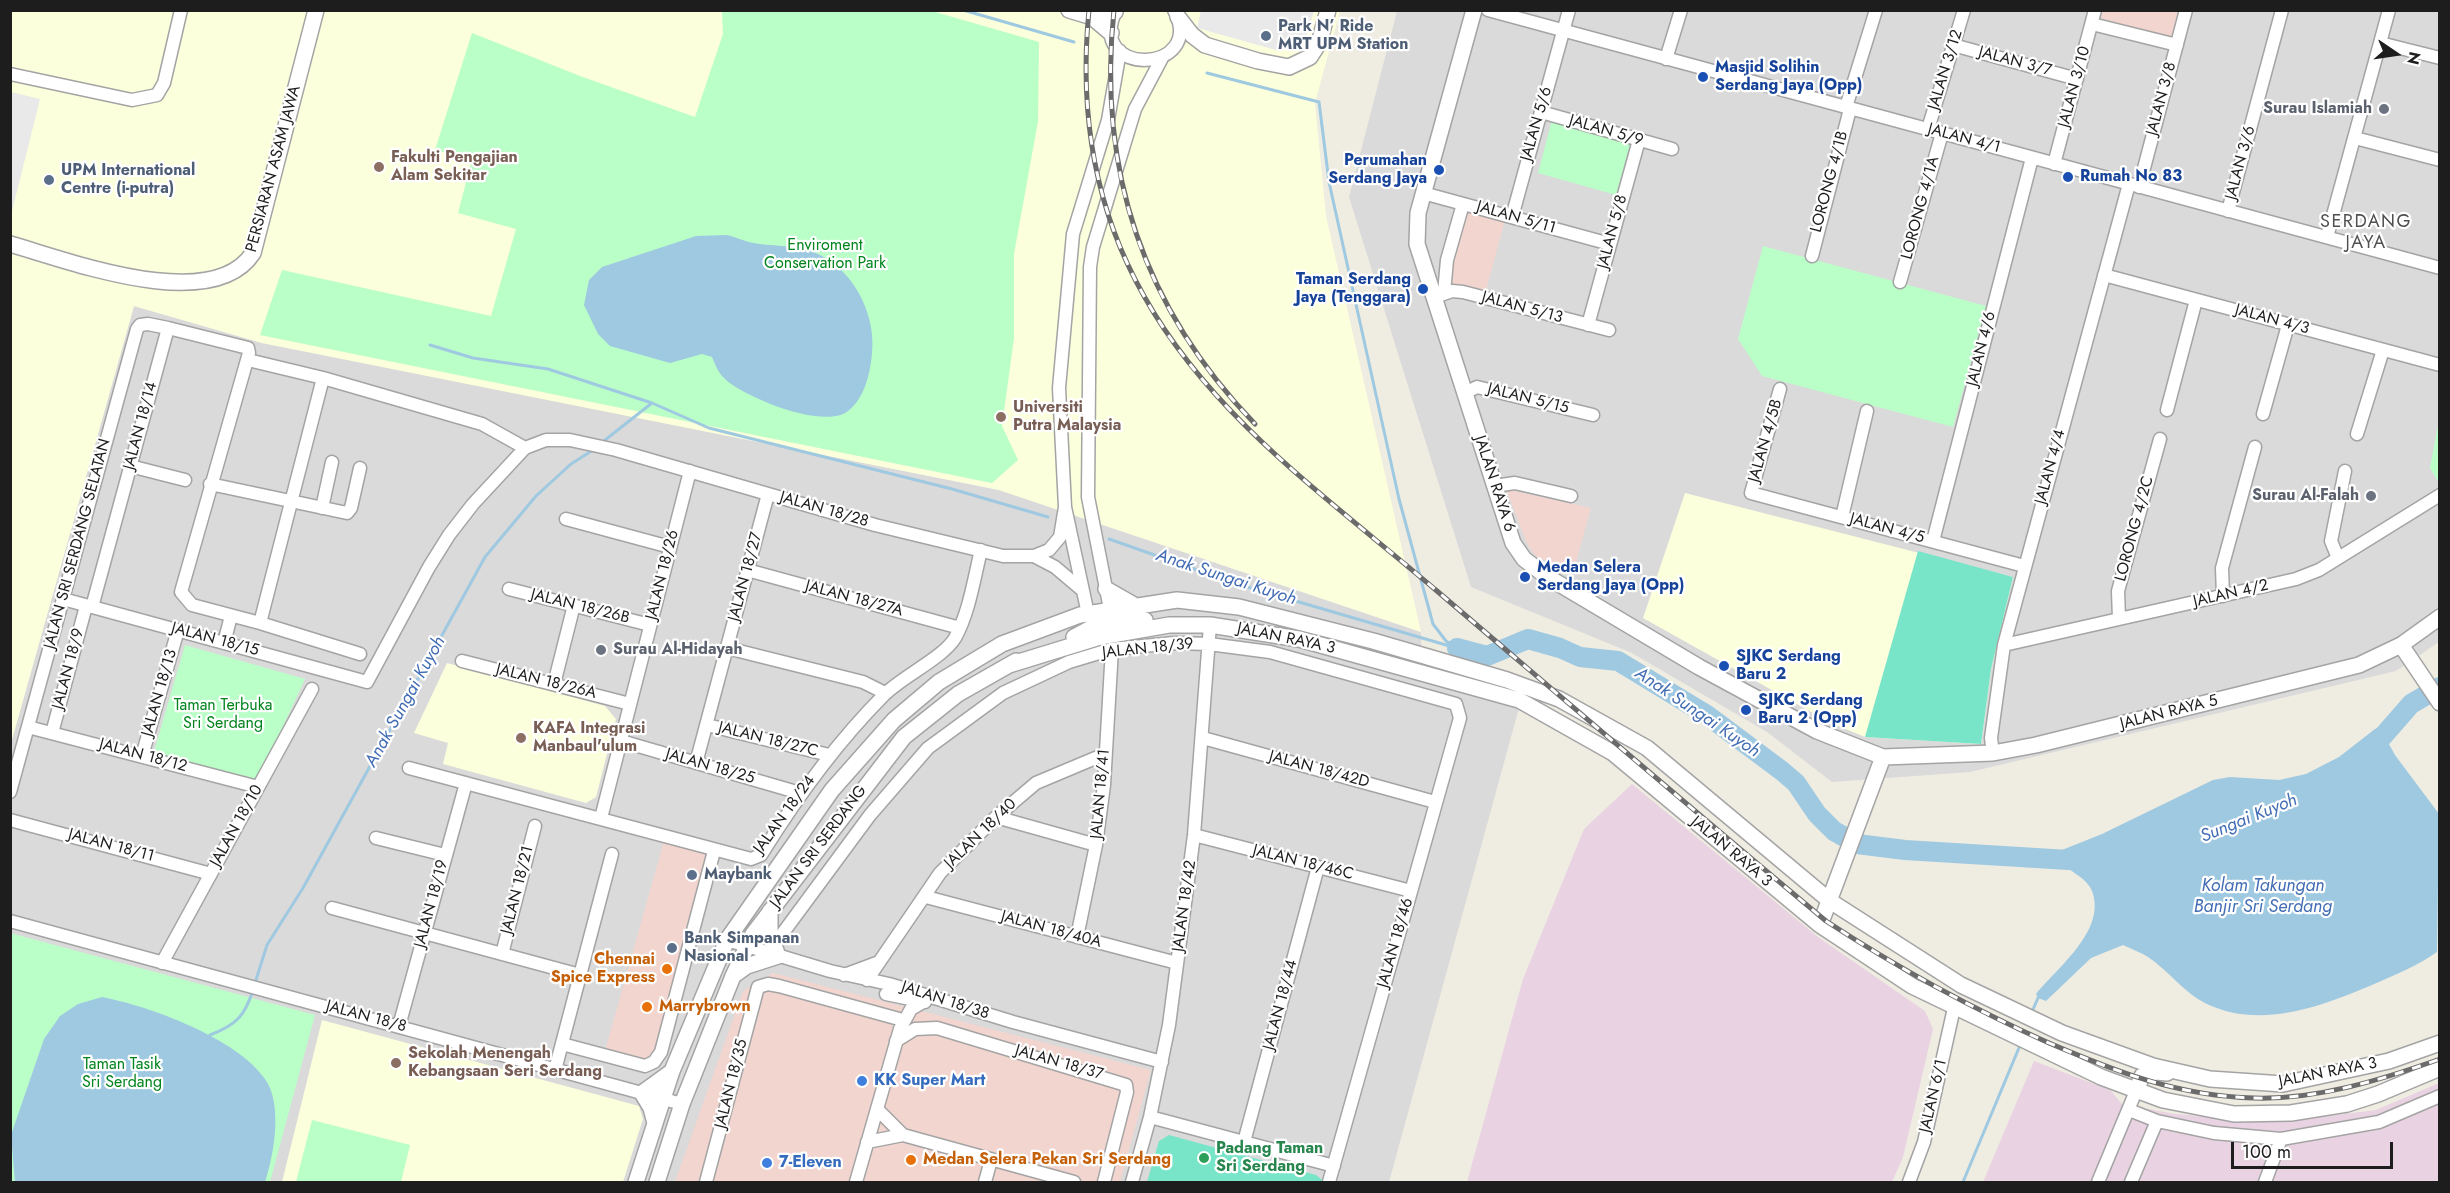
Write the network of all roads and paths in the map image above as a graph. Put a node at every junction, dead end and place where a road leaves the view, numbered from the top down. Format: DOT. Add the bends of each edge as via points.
graph roads {
  1 [pos="182,10"];
  2 [pos="316,10"];
  3 [pos="1069,10"];
  4 [pos="1328,10"];
  5 [pos="1474,10"];
  6 [pos="1488,10"];
  7 [pos="1569,10"];
  8 [pos="1681,10"];
  9 [pos="1876,10"];
  10 [pos="1964,10"];
  11 [pos="2095,10"];
  12 [pos="2186,10"];
  13 [pos="2283,10"];
  14 [pos="2389,10"];
  15 [pos="1115,11"];
  16 [pos="1176,14"];
  17 [pos="1092,17"];
  18 [pos="2092,24"];
  19 [pos="1563,31"];
  20 [pos="1111,33"];
  21 [pos="2380,43"];
  22 [pos="1953,45"];
  23 [pos="2177,45"];
  24 [pos="1120,51"];
  25 [pos="1162,58"];
  26 [pos="2439,58"];
  27 [pos="1666,59"];
  28 [pos="10,74"];
  29 [pos="2077,79"];
  30 [pos="1848,108"];
  31 [pos="1540,112"];
  32 [pos="1928,129"];
  33 [pos="1942,133"];
  34 [pos="2355,138"];
  35 [pos="1639,140"];
  36 [pos="1672,149"];
  37 [pos="2032,158"];
  38 [pos="2439,160"];
  39 [pos="2054,164"];
  40 [pos="2134,185"];
  41 [pos="1423,192"];
  42 [pos="1463,204"];
  43 [pos="2229,211"];
  44 [pos="1512,217"];
  45 [pos="2326,237"];
  46 [pos="10,244"];
  47 [pos="1610,244"];
  48 [pos="1812,256"];
  49 [pos="2439,268"];
  50 [pos="2104,275"];
  51 [pos="1900,282"];
  52 [pos="1440,295"];
  53 [pos="2196,300"];
  54 [pos="1588,325"];
  55 [pos="2288,325"];
  56 [pos="168,328"];
  57 [pos="1609,330"];
  58 [pos="2383,350"];
  59 [pos="248,356"];
  60 [pos="2439,365"];
  61 [pos="323,378"];
  62 [pos="1780,389"];
  63 [pos="1465,393"];
  64 [pos="2167,410"];
  65 [pos="1867,411"];
  66 [pos="2263,414"];
  67 [pos="1593,415"];
  68 [pos="2357,434"];
  69 [pos="2160,439"];
  70 [pos="2255,447"];
  71 [pos="525,448"];
  72 [pos="332,462"];
  73 [pos="130,466"];
  74 [pos="360,468"];
  75 [pos="690,471"];
  76 [pos="2345,471"];
  77 [pos="185,480"];
  78 [pos="210,484"];
  79 [pos="1494,486"];
  80 [pos="1751,493"];
  81 [pos="768,494"];
  82 [pos="2439,495"];
  83 [pos="1571,496"];
  84 [pos="291,503"];
  85 [pos="1065,507"];
  86 [pos="322,508"];
  87 [pos="1842,517"];
  88 [pos="566,519"];
  89 [pos="1933,541"];
  90 [pos="670,547"];
  91 [pos="981,550"];
  92 [pos="1034,556"];
  93 [pos="2338,558"];
  94 [pos="2024,566"];
  95 [pos="747,570"];
  96 [pos="509,589"];
  97 [pos="1081,589"];
  98 [pos="1106,589"];
  99 [pos="2223,596"];
  100 [pos="63,599"];
  101 [pos="574,605"];
  102 [pos="1134,605"];
  103 [pos="89,606"];
  104 [pos="1084,614"];
  105 [pos="1106,615"];
  106 [pos="231,616"];
  107 [pos="2439,617"];
  108 [pos="2119,620"];
  109 [pos="260,623"];
  110 [pos="650,625"];
  111 [pos="1210,625"];
  112 [pos="1230,627"];
  113 [pos="960,628"];
  114 [pos="178,630"];
  115 [pos="224,643"];
  116 [pos="1209,644"];
  117 [pos="2004,645"];
  118 [pos="2401,645"];
  119 [pos="727,648"];
  120 [pos="1112,650"];
  121 [pos="360,654"];
  122 [pos="462,661"];
  123 [pos="1009,665"];
  124 [pos="554,684"];
  125 [pos="312,689"];
  126 [pos="885,693"];
  127 [pos="2439,703"];
  128 [pos="630,704"];
  129 [pos="1456,704"];
  130 [pos="707,725"];
  131 [pos="28,727"];
  132 [pos="52,733"];
  133 [pos="1203,738"];
  134 [pos="621,741"];
  135 [pos="1993,753"];
  136 [pos="1105,754"];
  137 [pos="829,755"];
  138 [pos="142,756"];
  139 [pos="1883,757"];
  140 [pos="696,763"];
  141 [pos="409,768"];
  142 [pos="466,783"];
  143 [pos="258,787"];
  144 [pos="10,792"];
  145 [pos="800,793"];
  146 [pos="1435,802"];
  147 [pos="996,817"];
  148 [pos="601,818"];
  149 [pos="10,820"];
  150 [pos="535,826"];
  151 [pos="1194,835"];
  152 [pos="376,838"];
  153 [pos="1096,845"];
  154 [pos="714,851"];
  155 [pos="612,854"];
  156 [pos="445,855"];
  157 [pos="1318,867"];
  158 [pos="1841,871"];
  159 [pos="1792,872"];
  160 [pos="211,874"];
  161 [pos="1411,891"];
  162 [pos="926,897"];
  163 [pos="1830,901"];
  164 [pos="332,908"];
  165 [pos="770,911"];
  166 [pos="10,921"];
  167 [pos="1820,926"];
  168 [pos="424,933"];
  169 [pos="1077,937"];
  170 [pos="727,939"];
  171 [pos="746,946"];
  172 [pos="776,950"];
  173 [pos="502,954"];
  174 [pos="880,961"];
  175 [pos="162,963"];
  176 [pos="1177,963"];
  177 [pos="580,975"];
  178 [pos="733,975"];
  179 [pos="844,975"];
  180 [pos="877,986"];
  181 [pos="901,987"];
  182 [pos="923,1002"];
  183 [pos="944,1002"];
  184 [pos="1954,1008"];
  185 [pos="399,1026"];
  186 [pos="898,1030"];
  187 [pos="2439,1043"];
  188 [pos="562,1044"];
  189 [pos="1162,1062"];
  190 [pos="2439,1068"];
  191 [pos="555,1070"];
  192 [pos="672,1071"];
  193 [pos="2210,1079"];
  194 [pos="2136,1091"];
  195 [pos="642,1094"];
  196 [pos="2439,1096"];
  197 [pos="663,1099"];
  198 [pos="682,1104"];
  199 [pos="877,1109"];
  200 [pos="2129,1110"];
  201 [pos="1150,1118"];
  202 [pos="2157,1121"];
  203 [pos="655,1123"];
  204 [pos="903,1135"];
  205 [pos="2281,1138"];
  206 [pos="867,1142"];
  207 [pos="1244,1142"];
  208 [pos="991,1160"];
  209 [pos="1334,1166"];
  210 [pos="636,1182"];
  211 [pos="657,1182"];
  212 [pos="706,1182"];
  213 [pos="856,1182"];
  214 [pos="985,1182"];
  215 [pos="1074,1182"];
  216 [pos="1104,1182"];
  217 [pos="1132,1182"];
  218 [pos="1329,1182"];
  219 [pos="1909,1182"];
  220 [pos="2098,1182"];
  221 [pos="2131,1182"];
  222 [pos="2265,1182"];
  1 -- 28 [label="street" via="164,83 157,95 132,100"];
  2 -- 46 [label="street, PERSIARAN ASAM JAWA" via="253,253 239,269 200,280 131,279"];
  3 -- 17 [label="street"];
  4 -- 16 [label="street" via="1315,50 1310,57 1289,67 1205,45"];
  5 -- 41 [label="street, JALAN RAYA 6"];
  6 -- 19 [label="street, JALAN 4/1"];
  7 -- 19 [label="street, JALAN 5/6"];
  8 -- 27 [label="street"];
  9 -- 30 [label="street, LORONG 4/1B"];
  10 -- 22 [label="street, JALAN 3/12"];
  11 -- 18 [label="street, JALAN 3/10"];
  12 -- 23 [label="street, JALAN 3/8"];
  13 -- 43 [label="street, JALAN 3/6"];
  14 -- 21 [label="street"];
  15 -- 17 [label="street"];
  15 -- 20 [label="street"];
  16 -- 25 [label="street" via="1177,40"];
  17 -- 20 [label="street"];
  18 -- 23 [label="street"];
  18 -- 29 [label="street, JALAN 3/10"];
  19 -- 27 [label="street, JALAN 4/1"];
  19 -- 31 [label="street, JALAN 5/6"];
  20 -- 24 [label="street"];
  21 -- 26 [label="street"];
  21 -- 34 [label="street"];
  22 -- 29 [label="street, JALAN 3/7"];
  22 -- 32 [label="street, JALAN 3/12"];
  23 -- 40 [label="street, JALAN 3/8"];
  24 -- 25 [label="street" via="1140,62"];
  24 -- 85 [label="street" via="1108,120 1072,234 1059,388"];
  25 -- 98 [label="street" via="1135,110 1090,267 1088,496"];
  27 -- 30 [label="street, JALAN 4/1"];
  29 -- 39 [label="street, JALAN 3/10"];
  30 -- 32 [label="street, JALAN 4/1"];
  30 -- 48 [label="street, LORONG 4/1B"];
  31 -- 35 [label="street, JALAN 5/9"];
  31 -- 44 [label="street, JALAN 5/6"];
  32 -- 33 [label="street, JALAN 4/1"];
  33 -- 37 [label="street, JALAN 4/1"];
  33 -- 51 [label="street, LORONG 4/1A"];
  34 -- 38 [label="street"];
  34 -- 45 [label="street"];
  35 -- 36 [label="street, JALAN 5/9"];
  35 -- 47 [label="street, JALAN 5/8"];
  37 -- 39 [label="street, JALAN 4/1"];
  37 -- 89 [label="street, JALAN 4/6"];
  39 -- 40 [label="street, JALAN 4/1"];
  40 -- 43 [label="street, JALAN 4/1"];
  40 -- 50 [label="street, JALAN 4/4"];
  41 -- 42 [label="street, JALAN 5/11"];
  41 -- 52 [label="street, JALAN RAYA 6" via="1417,244"];
  42 -- 44 [label="street, JALAN 5/11"];
  42 -- 52 [label="street"];
  43 -- 45 [label="street, JALAN 4/1"];
  44 -- 47 [label="street, JALAN 5/11"];
  45 -- 49 [label="street, JALAN 4/1"];
  47 -- 54 [label="street, JALAN 5/8"];
  50 -- 53 [label="street, JALAN 4/3"];
  50 -- 94 [label="street, JALAN 4/4"];
  52 -- 54 [label="street, JALAN 5/13" via="1463,292"];
  52 -- 63 [label="street, JALAN RAYA 6"];
  53 -- 55 [label="street, JALAN 4/3"];
  53 -- 64 [label="street"];
  54 -- 57 [label="street, JALAN 5/13"];
  55 -- 58 [label="street, JALAN 4/3"];
  55 -- 66 [label="street"];
  56 -- 59 [label="street" via="248,348"];
  56 -- 73 [label="street, JALAN 18/14"];
  56 -- 100 [label="street, JALAN SRI SERDANG SELATAN" via="148,324 137,329"];
  58 -- 60 [label="street, JALAN 4/3"];
  58 -- 68 [label="street"];
  59 -- 61 [label="street"];
  59 -- 78 [label="street"];
  61 -- 71 [label="street" via="482,424"];
  61 -- 84 [label="street"];
  62 -- 80 [label="street, JALAN 4/5B"];
  63 -- 67 [label="street, JALAN 5/15" via="1477,387"];
  63 -- 79 [label="street, JALAN RAYA 6"];
  65 -- 87 [label="street"];
  69 -- 108 [label="street, LORONG 4/2C" via="2118,591"];
  70 -- 99 [label="street" via="2222,568"];
  71 -- 75 [label="street, JALAN 18/28" via="546,440 591,444"];
  71 -- 115 [label="street, JALAN 18/15" via="449,535 367,682"];
  72 -- 86 [label="street"];
  73 -- 77 [label="street"];
  73 -- 103 [label="street, JALAN 18/14"];
  74 -- 86 [label="street" via="350,511"];
  75 -- 81 [label="street, JALAN 18/28"];
  75 -- 90 [label="street, JALAN 18/26"];
  76 -- 93 [label="street" via="2331,541"];
  78 -- 84 [label="street"];
  78 -- 106 [label="street" via="182,592 192,605"];
  79 -- 83 [label="street" via="1515,483"];
  79 -- 139 [label="street, JALAN RAYA 6" via="1518,553 1546,576 1699,667 1810,727"];
  80 -- 87 [label="street, JALAN 4/5"];
  81 -- 91 [label="street, JALAN 18/28"];
  81 -- 95 [label="street, JALAN 18/27"];
  82 -- 93 [label="street, JALAN 4/2"];
  84 -- 86 [label="street"];
  84 -- 109 [label="street"];
  85 -- 92 [label="street" via="1060,537 1049,550"];
  85 -- 97 [label="street"];
  87 -- 89 [label="street, JALAN 4/5"];
  88 -- 90 [label="street"];
  89 -- 94 [label="street, JALAN 4/5"];
  90 -- 110 [label="street, JALAN 18/26"];
  91 -- 92 [label="street, JALAN 18/28" via="1004,556"];
  91 -- 113 [label="street, JALAN 18/24"];
  92 -- 97 [label="street" via="1055,567"];
  93 -- 99 [label="street, JALAN 4/2" via="2296,579"];
  94 -- 117 [label="street, JALAN 4/4"];
  95 -- 113 [label="street, JALAN 18/27A"];
  95 -- 119 [label="street, JALAN 18/27"];
  96 -- 101 [label="street, JALAN 18/26B"];
  97 -- 104 [label="street"];
  98 -- 102 [label="street"];
  98 -- 105 [label="street"];
  99 -- 108 [label="street, JALAN 4/2"];
  100 -- 103 [label="street, JALAN 18/15"];
  100 -- 131 [label="street, JALAN SRI SERDANG SELATAN"];
  101 -- 110 [label="street, JALAN 18/26B"];
  101 -- 124 [label="street"];
  102 -- 105 [label="street, JALAN RAYA 3"];
  102 -- 159 [label="street, JALAN RAYA 3" via="1177,600 1239,607 1396,648 1559,699 1647,748"];
  103 -- 114 [label="street, JALAN 18/15"];
  103 -- 132 [label="street, JALAN 18/9"];
  104 -- 105 [label="street" via="1094,620"];
  104 -- 170 [label="street, JALAN SRI SERDANG" via="1002,644 971,661 894,720 832,790"];
  105 -- 112 [label="street" via="1189,618"];
  105 -- 123 [label="street" via="1088,631"];
  106 -- 109 [label="street"];
  106 -- 115 [label="street"];
  107 -- 118 [label="street, JALAN RAYA 5"];
  108 -- 117 [label="street, JALAN 4/2"];
  109 -- 121 [label="street"];
  110 -- 128 [label="street, JALAN 18/26"];
  111 -- 112 [label="street, JALAN RAYA 3"];
  111 -- 116 [label="street, JALAN 18/42"];
  111 -- 123 [label="street, JALAN RAYA 3" via="1169,626 1100,637"];
  112 -- 167 [label="street, JALAN RAYA 3" via="1299,639 1503,695 1539,709 1613,753"];
  113 -- 126 [label="street, JALAN 18/24" via="950,645"];
  114 -- 115 [label="street, JALAN 18/15"];
  114 -- 138 [label="street, JALAN 18/13"];
  116 -- 120 [label="street, JALAN 18/39" via="1174,643"];
  116 -- 129 [label="street, JALAN 18/39" via="1270,652"];
  116 -- 133 [label="street, JALAN 18/42"];
  117 -- 135 [label="street, JALAN 4/4" via="1991,738"];
  118 -- 127 [label="street"];
  118 -- 135 [label="street, JALAN RAYA 5" via="2359,665"];
  119 -- 126 [label="street" via="863,682"];
  119 -- 130 [label="street, JALAN 18/27"];
  120 -- 136 [label="street, JALAN 18/41"];
  120 -- 172 [label="street, JALAN 18/39" via="1069,662 1002,693 928,748 870,815"];
  122 -- 124 [label="street, JALAN 18/26A"];
  123 -- 165 [label="street, JALAN SRI SERDANG" via="958,694 904,738"];
  124 -- 128 [label="street, JALAN 18/26A"];
  125 -- 143 [label="street, JALAN 18/10"];
  126 -- 137 [label="street, JALAN 18/24"];
  128 -- 134 [label="street, JALAN 18/26"];
  129 -- 146 [label="street, JALAN 18/46" via="1460,718"];
  130 -- 137 [label="street, JALAN 18/27C"];
  130 -- 140 [label="street, JALAN 18/27"];
  131 -- 132 [label="street, JALAN 18/12"];
  131 -- 144 [label="street, JALAN SRI SERDANG SELATAN"];
  132 -- 138 [label="street, JALAN 18/12"];
  133 -- 146 [label="street, JALAN 18/42D"];
  133 -- 151 [label="street, JALAN 18/42"];
  134 -- 140 [label="street, JALAN 18/25"];
  134 -- 148 [label="street, JALAN 18/26"];
  135 -- 139 [label="street, JALAN RAYA 5"];
  136 -- 147 [label="street, JALAN 18/40" via="1036,783"];
  136 -- 153 [label="street, JALAN 18/41"];
  137 -- 145 [label="street, JALAN 18/24"];
  138 -- 143 [label="street, JALAN 18/12"];
  139 -- 158 [label="street"];
  140 -- 145 [label="street, JALAN 18/25"];
  141 -- 142 [label="street, JALAN 18/24"];
  142 -- 148 [label="street, JALAN 18/24"];
  142 -- 156 [label="street, JALAN 18/19"];
  143 -- 160 [label="street, JALAN 18/10"];
  145 -- 154 [label="street, JALAN 18/24" via="761,855 751,860"];
  146 -- 161 [label="street, JALAN 18/46"];
  147 -- 153 [label="street"];
  147 -- 162 [label="street, JALAN 18/40" via="940,873"];
  148 -- 154 [label="street, JALAN 18/24"];
  149 -- 160 [label="street, JALAN 18/11"];
  150 -- 173 [label="street, JALAN 18/21"];
  151 -- 157 [label="street, JALAN 18/46C"];
  151 -- 176 [label="street, JALAN 18/42"];
  152 -- 156 [label="street"];
  153 -- 169 [label="street, JALAN 18/41"];
  154 -- 188 [label="street" via="662,1052 645,1066"];
  155 -- 177 [label="street"];
  156 -- 168 [label="street, JALAN 18/19"];
  157 -- 161 [label="street, JALAN 18/46C"];
  157 -- 207 [label="street, JALAN 18/44"];
  158 -- 159 [label="street" via="1831,881"];
  158 -- 163 [label="street"];
  159 -- 163 [label="street, JALAN RAYA 3"];
  160 -- 175 [label="street, JALAN 18/10"];
  161 -- 209 [label="street, JALAN 18/46"];
  162 -- 169 [label="street, JALAN 18/40A"];
  162 -- 174 [label="street, JALAN 18/40"];
  163 -- 167 [label="street"];
  163 -- 193 [label="street, JALAN RAYA 3" via="1961,985 2062,1033 2153,1066"];
  164 -- 168 [label="street"];
  165 -- 171 [label="street, JALAN SRI SERDANG"];
  165 -- 172 [label="street" via="770,934"];
  166 -- 175 [label="street, JALAN 18/8"];
  167 -- 184 [label="street, JALAN RAYA 3" via="1912,986"];
  168 -- 173 [label="street"];
  168 -- 185 [label="street, JALAN 18/19"];
  169 -- 176 [label="street, JALAN 18/40A"];
  170 -- 171 [label="street, JALAN 18/38"];
  170 -- 192 [label="street, JALAN SRI SERDANG"];
  171 -- 172 [label="street, JALAN 18/38"];
  171 -- 178 [label="street, JALAN SRI SERDANG"];
  172 -- 178 [label="street"];
  172 -- 179 [label="street, JALAN 18/38"];
  173 -- 177 [label="street"];
  174 -- 179 [label="street"];
  174 -- 180 [label="street, JALAN 18/40"];
  174 -- 181 [label="street" via="889,978"];
  175 -- 185 [label="street, JALAN 18/8"];
  176 -- 189 [label="street, JALAN 18/42"];
  177 -- 188 [label="street"];
  178 -- 198 [label="street, JALAN SRI SERDANG"];
  179 -- 180 [label="street, JALAN 18/38"];
  180 -- 181 [label="street, JALAN 18/38"];
  180 -- 182 [label="street"];
  180 -- 186 [label="street" via="894,1004"];
  181 -- 183 [label="street, JALAN 18/38"];
  182 -- 183 [label="street"];
  182 -- 186 [label="street" via="911,1009"];
  183 -- 189 [label="street, JALAN 18/38"];
  184 -- 194 [label="street, JALAN RAYA 3"];
  184 -- 219 [label="street, JALAN 6/1" via="1924,1142"];
  185 -- 191 [label="street, JALAN 18/8"];
  186 -- 199 [label="street"];
  186 -- 212 [label="street, JALAN 18/35" via="779,986 758,987"];
  186 -- 216 [label="street, JALAN 18/37" via="937,1028 1126,1084"];
  187 -- 193 [label="street, JALAN RAYA 3" via="2389,1061 2283,1084"];
  188 -- 191 [label="street"];
  189 -- 201 [label="street, JALAN 18/42"];
  190 -- 194 [label="street, JALAN RAYA 3" via="2357,1101 2291,1113 2234,1114 2197,1109"];
  191 -- 195 [label="street, JALAN 18/8"];
  192 -- 195 [label="street"];
  192 -- 197 [label="street, JALAN SRI SERDANG"];
  193 -- 194 [label="street" via="2156,1072 2142,1077"];
  194 -- 200 [label="street"];
  195 -- 197 [label="street, JALAN 18/8"];
  195 -- 203 [label="street"];
  196 -- 205 [label="street" via="2379,1122"];
  197 -- 198 [label="street, JALAN 18/8"];
  197 -- 203 [label="street, JALAN SRI SERDANG"];
  198 -- 211 [label="street, JALAN SRI SERDANG"];
  199 -- 204 [label="street"];
  199 -- 206 [label="street"];
  200 -- 202 [label="street"];
  200 -- 220 [label="street"];
  201 -- 207 [label="street"];
  201 -- 217 [label="street, JALAN 18/42"];
  202 -- 205 [label="street" via="2214,1133"];
  202 -- 221 [label="street"];
  203 -- 210 [label="street, JALAN SRI SERDANG"];
  204 -- 206 [label="street"];
  204 -- 208 [label="street"];
  205 -- 222 [label="street"];
  206 -- 213 [label="street"];
  207 -- 209 [label="street"];
  208 -- 214 [label="street"];
  208 -- 215 [label="street"];
  209 -- 218 [label="street, JALAN 18/46"];
}
